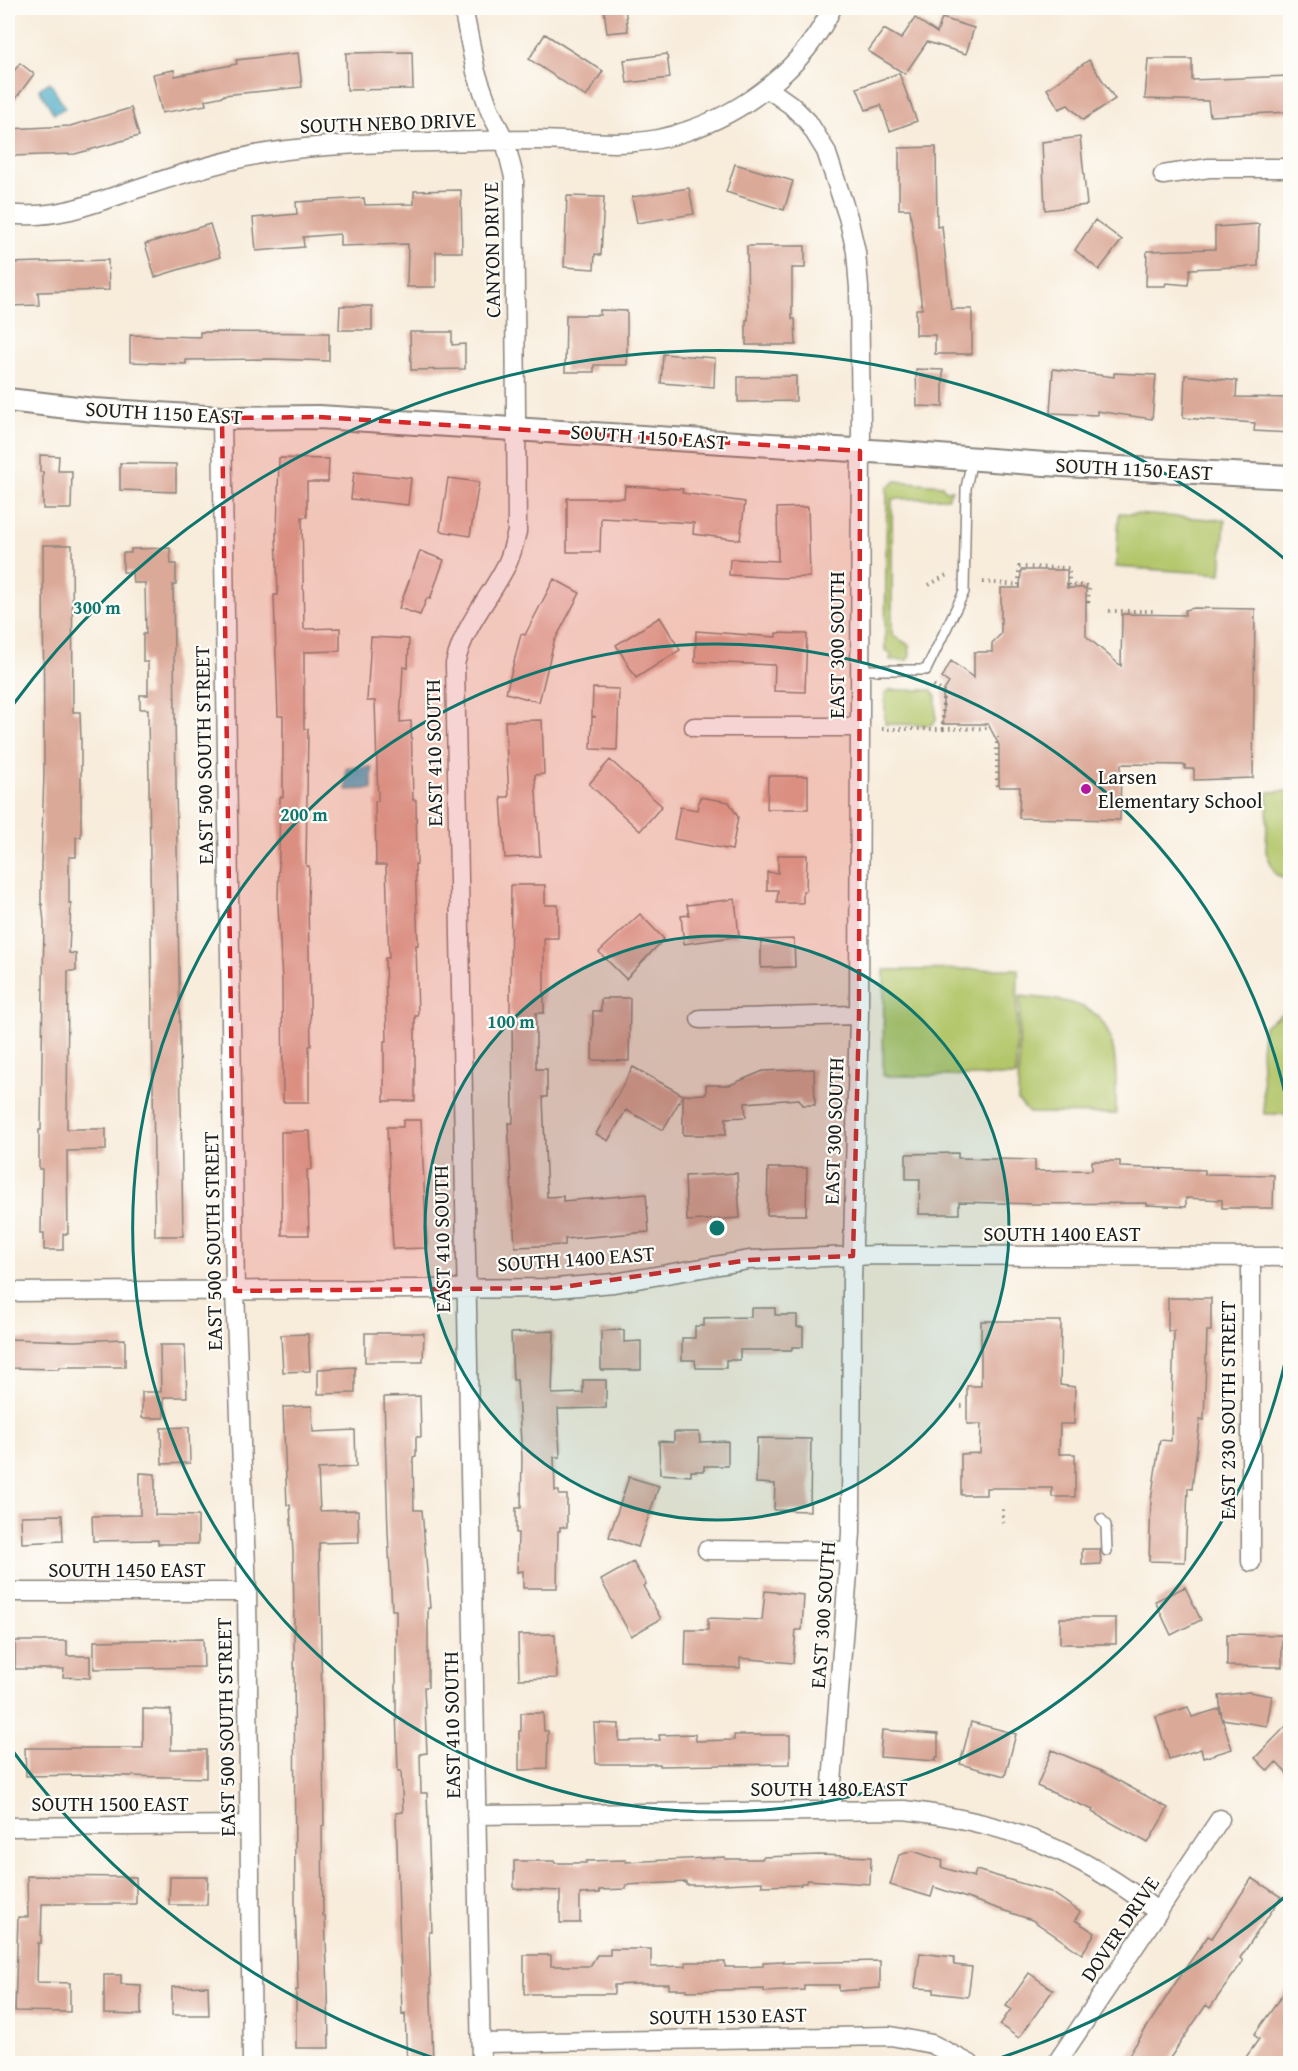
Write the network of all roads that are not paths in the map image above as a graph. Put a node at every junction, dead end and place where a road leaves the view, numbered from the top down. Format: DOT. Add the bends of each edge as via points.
graph roads {
  1 [pos="463,8"];
  2 [pos="832,8"];
  3 [pos="767,88"];
  4 [pos="505,141"];
  5 [pos="1290,168"];
  6 [pos="1163,175"];
  7 [pos="8,214"];
  8 [pos="8,400"];
  9 [pos="222,418"];
  10 [pos="518,429"];
  11 [pos="860,451"];
  12 [pos="972,458"];
  13 [pos="1290,477"];
  14 [pos="861,670"];
  15 [pos="694,727"];
  16 [pos="859,727"];
  17 [pos="859,1016"];
  18 [pos="700,1019"];
  19 [pos="853,1256"];
  20 [pos="1251,1257"];
  21 [pos="1290,1257"];
  22 [pos="465,1288"];
  23 [pos="235,1291"];
  24 [pos="8,1292"];
  25 [pos="1101,1519"];
  26 [pos="707,1550"];
  27 [pos="851,1551"];
  28 [pos="1107,1551"];
  29 [pos="1251,1562"];
  30 [pos="247,1592"];
  31 [pos="8,1593"];
  32 [pos="832,1811"];
  33 [pos="476,1815"];
  34 [pos="1220,1819"];
  35 [pos="249,1826"];
  36 [pos="8,1827"];
  37 [pos="1158,1912"];
  38 [pos="481,2043"];
  39 [pos="252,2064"];
  40 [pos="481,2064"];
  41 [pos="970,2064"];
  42 [pos="1056,2064"];
  1 -- 4 [label="street, CANYON DRIVE" via="476,72"];
  2 -- 3 [label="street, SOUTH NEBO DRIVE" via="793,63"];
  3 -- 4 [label="street, SOUTH NEBO DRIVE" via="701,126 645,142"];
  3 -- 11 [label="street, EAST 300 SOUTH" via="808,122 826,151 848,217 859,288"];
  4 -- 7 [label="street, SOUTH NEBO DRIVE" via="305,147 221,163 79,209 45,216"];
  4 -- 10 [label="street, CANYON DRIVE" via="514,177"];
  5 -- 6 [label="street" via="1209,168"];
  8 -- 9 [label="street, SOUTH 1150 EAST"];
  9 -- 10 [label="street, SOUTH 1150 EAST" via="319,417"];
  9 -- 23 [label="street, EAST 500 SOUTH STREET"];
  10 -- 11 [label="street, SOUTH 1150 EAST"];
  10 -- 22 [label="street, EAST 410 SOUTH" via="517,532 513,548 464,634 455,664"];
  11 -- 12 [label="street, SOUTH 1150 EAST"];
  11 -- 14 [label="street, EAST 300 SOUTH"];
  12 -- 13 [label="street, SOUTH 1150 EAST"];
  12 -- 14 [label="lane" via="965,497 964,592 926,670"];
  14 -- 16 [label="street, EAST 300 SOUTH"];
  15 -- 16 [label="street"];
  16 -- 17 [label="street, EAST 300 SOUTH"];
  17 -- 18 [label="street"];
  17 -- 19 [label="street, EAST 300 SOUTH"];
  19 -- 20 [label="street, SOUTH 1400 EAST"];
  19 -- 22 [label="street, SOUTH 1400 EAST" via="749,1260 614,1283"];
  19 -- 27 [label="street, EAST 300 SOUTH"];
  20 -- 21 [label="street, SOUTH 1400 EAST"];
  20 -- 29 [label="street, EAST 230 SOUTH STREET"];
  22 -- 23 [label="street, SOUTH 1400 EAST"];
  22 -- 33 [label="street, EAST 410 SOUTH"];
  23 -- 24 [label="street, SOUTH 1400 EAST"];
  23 -- 30 [label="street, EAST 500 SOUTH STREET"];
  25 -- 28 [label="lane" via="1106,1525"];
  26 -- 27 [label="street"];
  27 -- 32 [label="street, EAST 300 SOUTH"];
  30 -- 31 [label="street, SOUTH 1450 EAST"];
  30 -- 35 [label="street, EAST 500 SOUTH STREET"];
  32 -- 33 [label="street, SOUTH 1480 EAST"];
  32 -- 37 [label="street, SOUTH 1480 EAST" via="904,1809 984,1823 1077,1858"];
  33 -- 38 [label="street, EAST 410 SOUTH"];
  34 -- 37 [label="street, DOVER DRIVE"];
  35 -- 36 [label="street, SOUTH 1500 EAST"];
  35 -- 39 [label="street, EAST 500 SOUTH STREET"];
  37 -- 42 [label="street, DOVER DRIVE"];
  38 -- 40 [label="street, EAST 410 SOUTH"];
  38 -- 41 [label="street, SOUTH 1530 EAST" via="891,2036 932,2044"];
}
